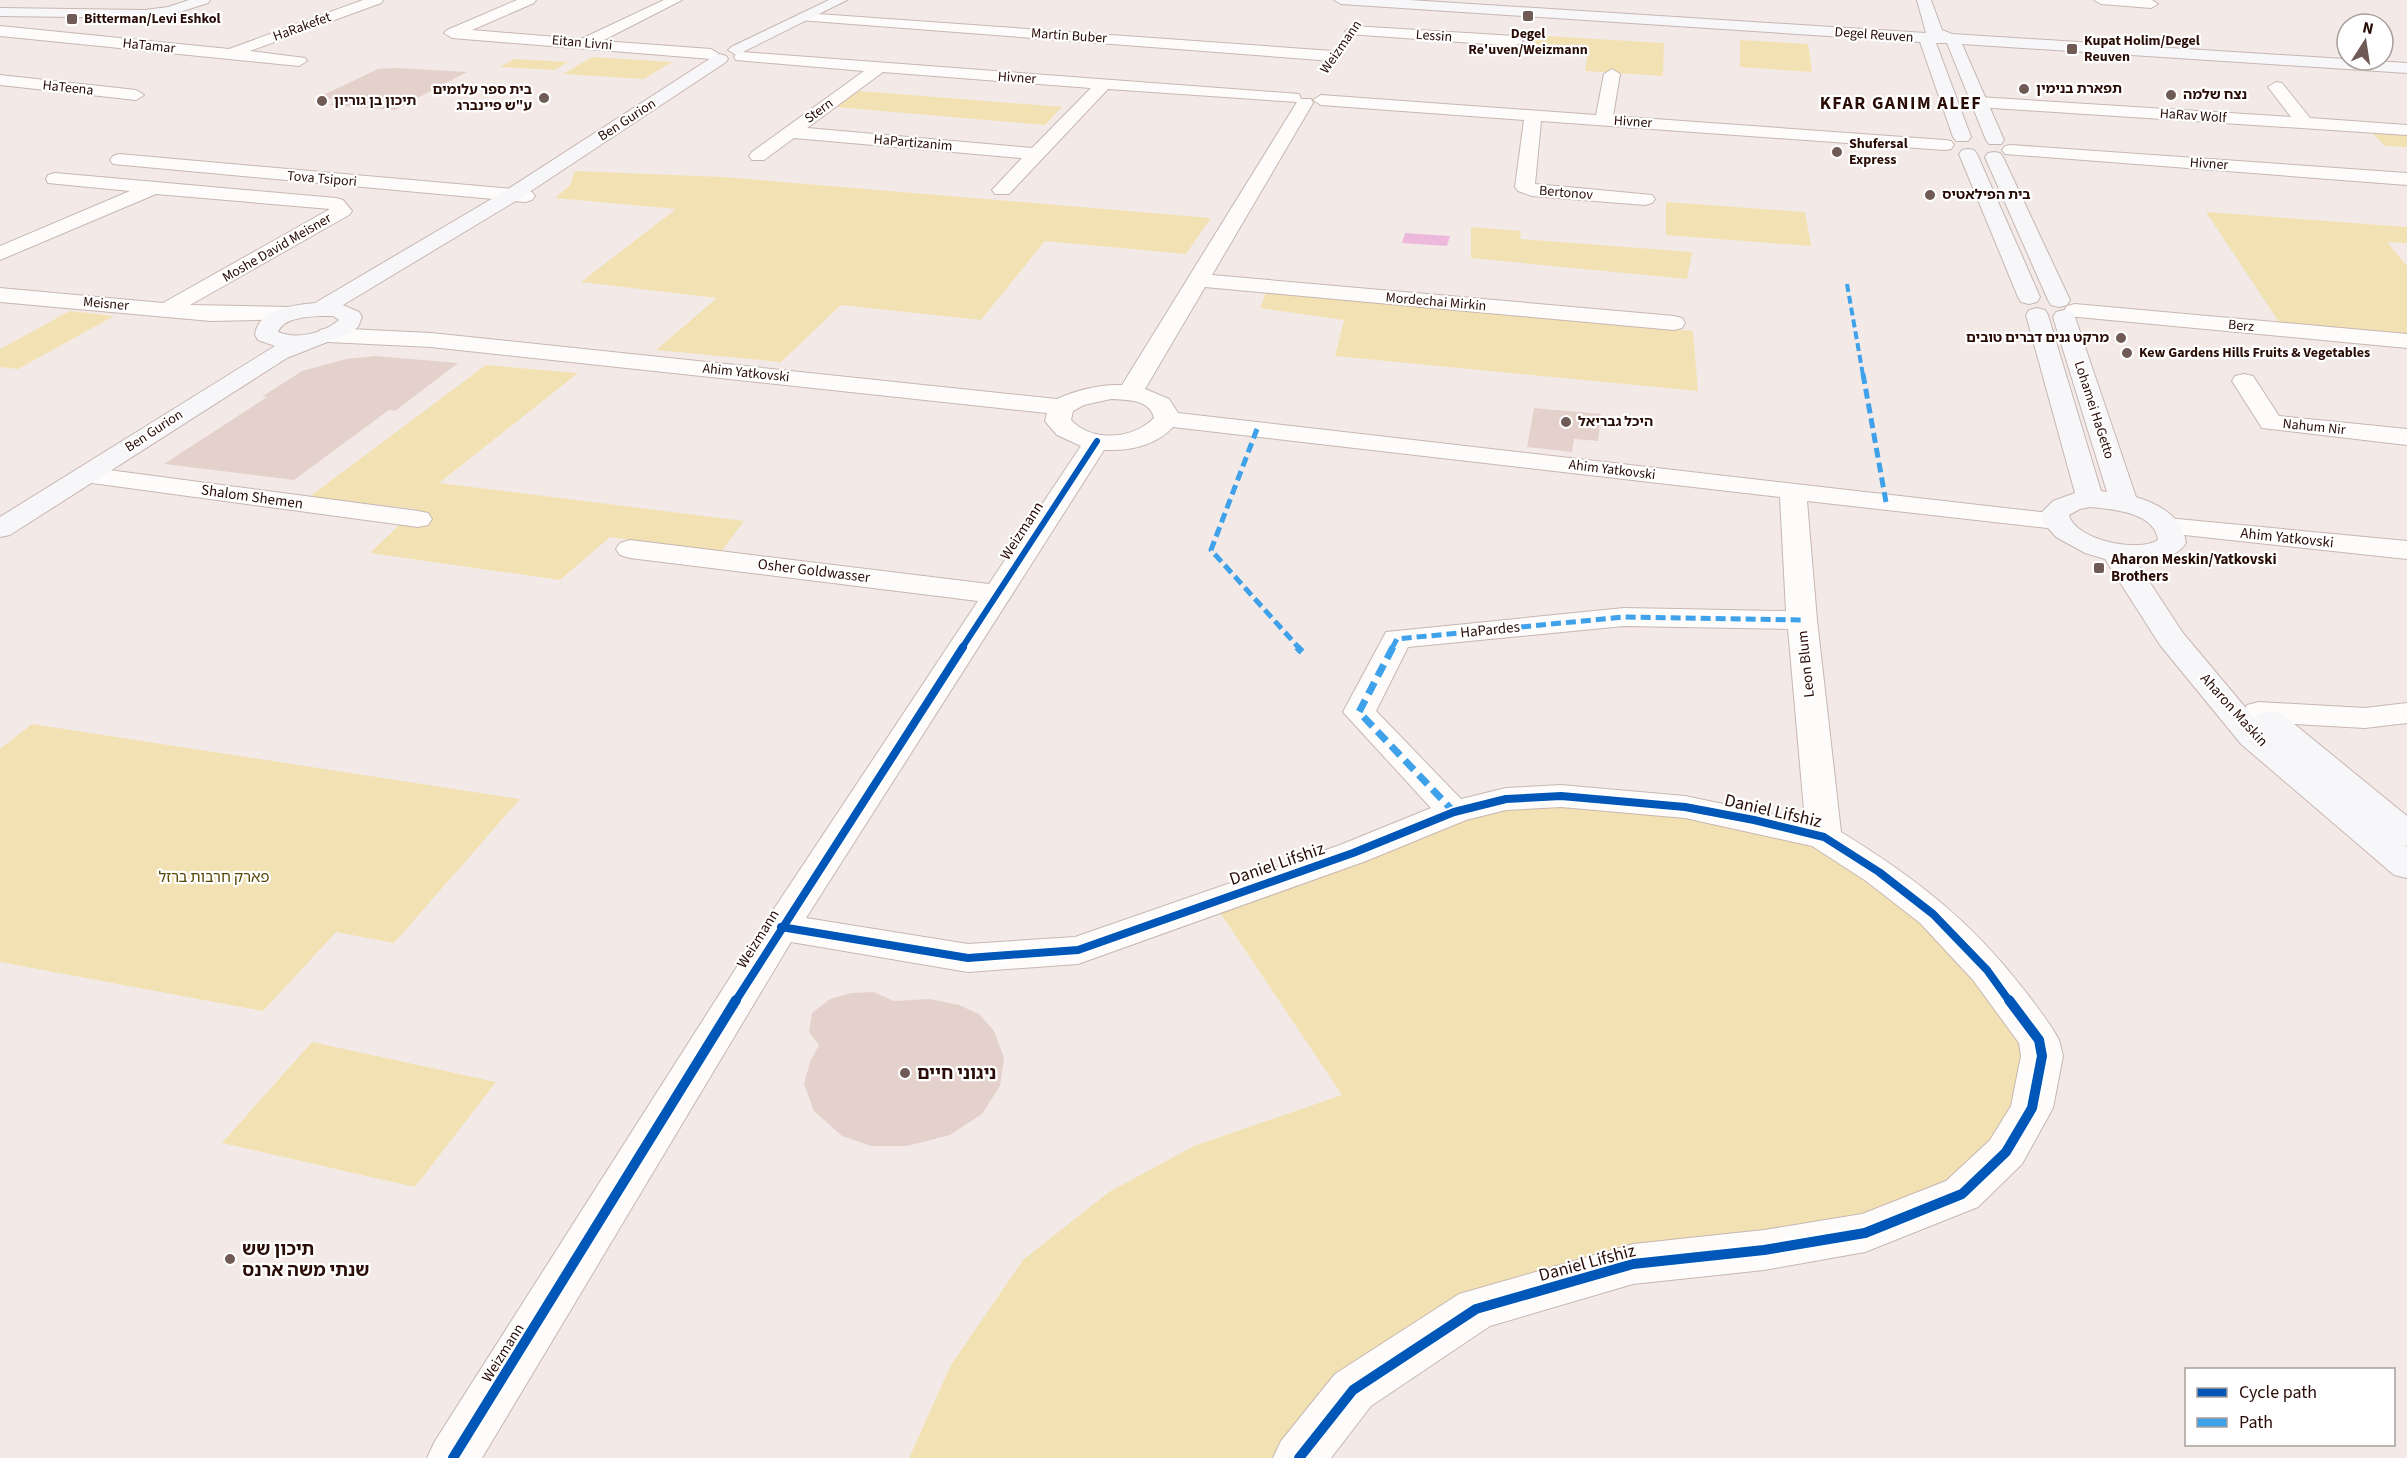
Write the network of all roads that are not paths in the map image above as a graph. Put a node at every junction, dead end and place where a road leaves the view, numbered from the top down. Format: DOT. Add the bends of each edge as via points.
graph roads {
  1 [pos="203,0"];
  2 [pos="376,0"];
  3 [pos="529,0"];
  4 [pos="675,0"];
  5 [pos="840,0"];
  6 [pos="1341,0"];
  7 [pos="1393,0"];
  8 [pos="1924,0"];
  9 [pos="2101,0"];
  10 [pos="1373,1"];
  11 [pos="2151,4"];
  12 [pos="0,12"];
  13 [pos="37,13"];
  14 [pos="804,17"];
  15 [pos="0,25"];
  16 [pos="0,31"];
  17 [pos="452,33"];
  18 [pos="1931,36"];
  19 [pos="436,40"];
  20 [pos="1953,40"];
  21 [pos="1515,41"];
  22 [pos="584,43"];
  23 [pos="1343,43"];
  24 [pos="739,53"];
  25 [pos="228,54"];
  26 [pos="715,57"];
  27 [pos="2335,57"];
  28 [pos="298,61"];
  29 [pos="880,67"];
  30 [pos="2407,68"];
  31 [pos="1612,74"];
  32 [pos="0,80"];
  33 [pos="1104,84"];
  34 [pos="2276,87"];
  35 [pos="1311,93"];
  36 [pos="136,95"];
  37 [pos="1978,102"];
  38 [pos="1533,115"];
  39 [pos="1604,120"];
  40 [pos="2305,123"];
  41 [pos="2407,130"];
  42 [pos="790,132"];
  43 [pos="1958,145"];
  44 [pos="2000,149"];
  45 [pos="1036,154"];
  46 [pos="758,156"];
  47 [pos="118,160"];
  48 [pos="56,179"];
  49 [pos="2407,179"];
  50 [pos="152,189"];
  51 [pos="524,190"];
  52 [pos="1002,190"];
  53 [pos="1645,199"];
  54 [pos="0,254"];
  55 [pos="1199,280"];
  56 [pos="0,295"];
  57 [pos="2033,306"];
  58 [pos="168,309"];
  59 [pos="320,309"];
  60 [pos="2066,309"];
  61 [pos="211,314"];
  62 [pos="289,314"];
  63 [pos="350,320"];
  64 [pos="1674,323"];
  65 [pos="268,334"];
  66 [pos="320,337"];
  67 [pos="431,340"];
  68 [pos="2407,341"];
  69 [pos="2244,381"];
  70 [pos="1130,393"];
  71 [pos="1061,407"];
  72 [pos="1167,419"];
  73 [pos="2407,437"];
  74 [pos="1097,441"];
  75 [pos="86,474"];
  76 [pos="1793,491"];
  77 [pos="2090,499"];
  78 [pos="2124,502"];
  79 [pos="0,503"];
  80 [pos="418,519"];
  81 [pos="2056,521"];
  82 [pos="0,529"];
  83 [pos="2150,544"];
  84 [pos="630,549"];
  85 [pos="2407,550"];
  86 [pos="2407,569"];
  87 [pos="997,594"];
  88 [pos="1802,620"];
  89 [pos="2259,712"];
  90 [pos="2407,713"];
  91 [pos="1454,812"];
  92 [pos="2407,834"];
  93 [pos="1824,837"];
  94 [pos="2407,866"];
  95 [pos="781,927"];
  96 [pos="453,1458"];
  97 [pos="1299,1458"];
  1 -- 13 [label="street" via="145,14"];
  2 -- 25 [label="street, HaRakefet"];
  3 -- 17 [label="street"];
  4 -- 22 [label="street"];
  5 -- 14 [label="street, Ben Gurion"];
  6 -- 10 [label="street, Degel Reuven"];
  7 -- 18 [label="street, Degel Reuven"];
  8 -- 18 [label="street, Lohamei HaGetto"];
  9 -- 11 [label="street"];
  10 -- 18 [label="street, Degel Reuven"];
  10 -- 23 [label="street, Weizmann"];
  12 -- 13 [label="street"];
  13 -- 15 [label="street"];
  14 -- 23 [label="street, Martin Buber"];
  14 -- 24 [label="street, Ben Gurion"];
  16 -- 25 [label="street, HaTamar"];
  17 -- 19 [label="street"];
  17 -- 22 [label="street, Eitan Livni"];
  18 -- 20 [label="street"];
  18 -- 27 [label="street, Degel Reuven"];
  18 -- 43 [label="street, Lohamei HaGetto"];
  20 -- 30 [label="street"];
  20 -- 37 [label="street, Lohamei HaGetto"];
  21 -- 23 [label="street, Lessin"];
  22 -- 26 [label="street, Eitan Livni"];
  23 -- 35 [label="street, Weizmann"];
  24 -- 26 [label="street, Ben Gurion"];
  24 -- 29 [label="street, Hivner"];
  25 -- 28 [label="street, HaTamar"];
  26 -- 51 [label="street, Ben Gurion"];
  29 -- 33 [label="street, Hivner"];
  29 -- 42 [label="street, Stern"];
  31 -- 39 [label="street"];
  32 -- 36 [label="street, HaTeena"];
  33 -- 35 [label="street, Hivner"];
  33 -- 45 [label="street"];
  34 -- 40 [label="street"];
  35 -- 38 [label="street, Hivner"];
  35 -- 55 [label="street, Weizmann"];
  37 -- 40 [label="street, HaRav Wolf"];
  37 -- 44 [label="street, Lohamei HaGetto"];
  38 -- 39 [label="street, Hivner"];
  38 -- 53 [label="street, Bertonov" via="1525,187"];
  39 -- 43 [label="street, Hivner"];
  40 -- 41 [label="street, HaRav Wolf"];
  42 -- 45 [label="street, HaPartizanim"];
  42 -- 46 [label="street, Stern"];
  43 -- 44 [label="street"];
  43 -- 57 [label="street, Lohamei HaGetto"];
  44 -- 49 [label="street, Hivner"];
  44 -- 60 [label="street, Lohamei HaGetto"];
  45 -- 52 [label="street"];
  47 -- 51 [label="street, Tova Tsipori"];
  48 -- 50 [label="street, Moshe David Meisner"];
  50 -- 54 [label="street, Moshe David Meisner"];
  50 -- 58 [label="street, Moshe David Meisner" via="336,204 342,211"];
  51 -- 59 [label="street, Ben Gurion"];
  51 -- 63 [label="street, Ben Gurion" via="358,306"];
  55 -- 64 [label="street, Mordechai Mirkin"];
  55 -- 70 [label="street, Weizmann"];
  56 -- 58 [label="street, Meisner"];
  57 -- 60 [label="street"];
  57 -- 77 [label="street, Lohamei HaGetto"];
  58 -- 61 [label="street, Meisner"];
  59 -- 62 [label="street"];
  59 -- 63 [label="street" via="338,310"];
  60 -- 68 [label="street, Berz"];
  60 -- 78 [label="street, Lohamei HaGetto"];
  61 -- 62 [label="street, Meisner"];
  61 -- 65 [label="street, Meisner"];
  62 -- 65 [label="street, Ben Gurion" via="272,322"];
  63 -- 66 [label="street, Ben Gurion" via="340,330"];
  63 -- 67 [label="street, Ahim Yatkovski"];
  65 -- 66 [label="street" via="289,341"];
  65 -- 79 [label="street, Ben Gurion"];
  66 -- 67 [label="street, Ahim Yatkovski"];
  66 -- 75 [label="street, Ben Gurion" via="279,353"];
  67 -- 71 [label="street, Ahim Yatkovski"];
  69 -- 73 [label="street, Nahum Nir" via="2271,423"];
  70 -- 71 [label="street" via="1093,394"];
  70 -- 72 [label="street" via="1164,406"];
  71 -- 74 [label="street" via="1058,421 1063,429"];
  72 -- 74 [label="street" via="1151,434 1136,439"];
  72 -- 76 [label="street, Ahim Yatkovski"];
  74 -- 87 [label="street, Weizmann"];
  75 -- 80 [label="street, Shalom Shemen"];
  75 -- 82 [label="street, Ben Gurion"];
  76 -- 81 [label="street, Ahim Yatkovski"];
  76 -- 88 [label="street, Leon Blum"];
  77 -- 78 [label="street"];
  77 -- 81 [label="street" via="2061,506 2055,513"];
  78 -- 83 [label="street" via="2156,516"];
  81 -- 83 [label="street" via="2084,543"];
  83 -- 85 [label="street, Ahim Yatkovski"];
  83 -- 86 [label="street, Ahim Yatkovski"];
  83 -- 89 [label="street, Aharon Maskin" via="2191,632"];
  83 -- 94 [label="street, Aharon Maskin" via="2171,638 2253,737"];
  84 -- 87 [label="street, Osher Goldwasser"];
  87 -- 95 [label="street, Weizmann"];
  88 -- 91 [label="street, HaPardes" via="1624,617 1397,639 1359,712"];
  88 -- 93 [label="street, Leon Blum"];
  89 -- 90 [label="street" via="2365,718"];
  89 -- 92 [label="street, Aharon Maskin"];
  91 -- 93 [label="street, Daniel Lifshiz" via="1506,800 1561,796 1685,807"];
  91 -- 95 [label="street, Daniel Lifshiz" via="1353,853 1078,950 968,958"];
  93 -- 97 [label="street, Daniel Lifshiz" via="1879,872 1933,914 1987,970 2038,1040 2042,1056 2031,1108 2007,1152 1962,1194 1865,1233 1764,1250 1633,1264 1476,1309 1353,1390"];
  95 -- 96 [label="street, Weizmann"];
}
